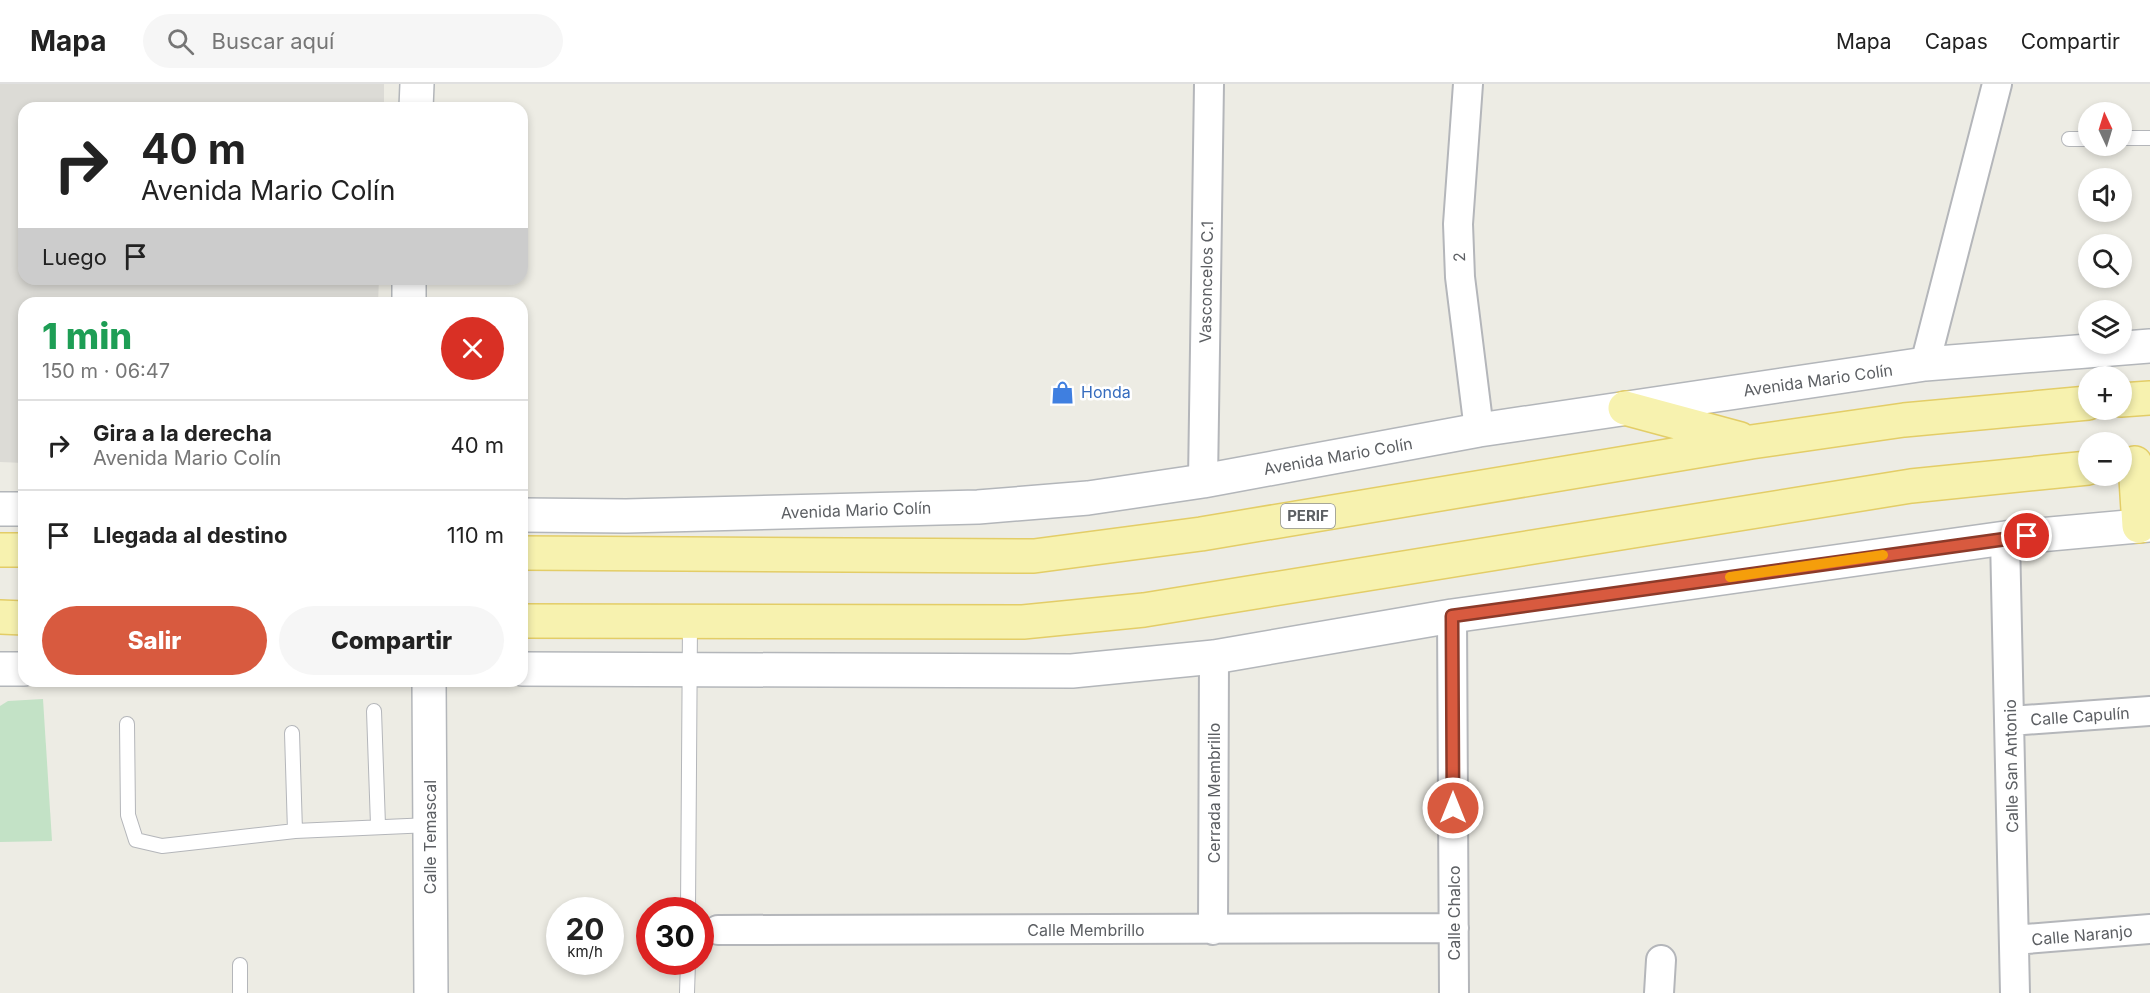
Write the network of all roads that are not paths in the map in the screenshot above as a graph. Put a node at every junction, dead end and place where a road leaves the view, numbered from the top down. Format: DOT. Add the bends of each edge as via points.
graph roads {
  1 [pos="417,84"];
  2 [pos="1209,84"];
  3 [pos="1468,84"];
  4 [pos="1997,84"];
  5 [pos="416,102"];
  6 [pos="2132,138"];
  7 [pos="2150,138"];
  8 [pos="2069,139"];
  9 [pos="2078,139"];
  10 [pos="2150,346"];
  11 [pos="1925,364"];
  12 [pos="2150,398"];
  13 [pos="2132,399"];
  14 [pos="2078,404"];
  15 [pos="1625,408"];
  16 [pos="1479,430"];
  17 [pos="1751,442"];
  18 [pos="2135,464"];
  19 [pos="2078,469"];
  20 [pos="1203,481"];
  21 [pos="0,509"];
  22 [pos="18,509"];
  23 [pos="528,515"];
  24 [pos="2144,525"];
  25 [pos="2005,538"];
  26 [pos="0,550"];
  27 [pos="18,550"];
  28 [pos="528,553"];
  29 [pos="1452,616"];
  30 [pos="0,617"];
  31 [pos="18,618"];
  32 [pos="528,621"];
  33 [pos="690,623"];
  34 [pos="1214,657"];
  35 [pos="0,669"];
  36 [pos="18,669"];
  37 [pos="528,669"];
  38 [pos="690,671"];
  39 [pos="429,687"];
  40 [pos="374,711"];
  41 [pos="2150,711"];
  42 [pos="2010,721"];
  43 [pos="127,724"];
  44 [pos="292,733"];
  45 [pos="378,825"];
  46 [pos="430,825"];
  47 [pos="295,831"];
  48 [pos="688,897"];
  49 [pos="1454,928"];
  50 [pos="2150,929"];
  51 [pos="718,930"];
  52 [pos="1214,930"];
  53 [pos="2014,940"];
  54 [pos="1661,960"];
  55 [pos="240,965"];
  56 [pos="688,975"];
  57 [pos="240,993"];
  58 [pos="431,993"];
  59 [pos="687,993"];
  60 [pos="1454,993"];
  61 [pos="1659,993"];
  62 [pos="2015,993"];
  1 -- 5 [label="main road"];
  2 -- 20 [label="street, Vasconcelos C.1"];
  3 -- 16 [label="street, 2" via="1458,224 1460,277"];
  4 -- 11 [label="street"];
  6 -- 7 [label="lane"];
  8 -- 9 [label="lane"];
  10 -- 11 [label="main road, Avenida Mario Colín"];
  11 -- 15 [label="main road, Avenida Mario Colín"];
  12 -- 13 [label="main road"];
  14 -- 17 [label="main road, PERIF" via="1904,420"];
  15 -- 16 [label="main road, Avenida Mario Colín"];
  15 -- 17 [label="main road"];
  16 -- 20 [label="main road, Avenida Mario Colín"];
  17 -- 28 [label="main road, PERIF" via="1201,534 1034,556"];
  18 -- 24 [label="main road"];
  19 -- 33 [label="main road" via="1911,486 1144,610 1023,622"];
  20 -- 23 [label="main road, Avenida Mario Colín" via="1088,498 978,507"];
  21 -- 22 [label="main road"];
  24 -- 25 [label="main road"];
  25 -- 29 [label="main road"];
  25 -- 42 [label="street, Calle San Antonio"];
  26 -- 27 [label="main road"];
  29 -- 34 [label="main road"];
  29 -- 49 [label="street, Calle Chalco"];
  30 -- 31 [label="main road"];
  32 -- 33 [label="main road"];
  33 -- 38 [label="lane"];
  34 -- 38 [label="main road" via="1072,671"];
  34 -- 52 [label="street, Cerrada Membrillo"];
  35 -- 36 [label="main road"];
  37 -- 38 [label="main road"];
  38 -- 48 [label="lane"];
  39 -- 46 [label="main road, Calle Temascal"];
  40 -- 45 [label="lane"];
  41 -- 42 [label="street, Calle Capulín"];
  42 -- 53 [label="street, Calle San Antonio"];
  43 -- 47 [label="lane" via="128,815 136,840 162,846"];
  44 -- 47 [label="lane"];
  45 -- 46 [label="lane"];
  45 -- 47 [label="lane"];
  46 -- 58 [label="main road, Calle Temascal"];
  49 -- 52 [label="street, Calle Membrillo"];
  49 -- 60 [label="street, Calle Chalco"];
  50 -- 53 [label="street, Calle Naranjo"];
  51 -- 52 [label="street, Calle Membrillo"];
  53 -- 62 [label="street, Calle San Antonio"];
  54 -- 61 [label="street"];
  55 -- 57 [label="lane"];
  56 -- 59 [label="lane"];
}
